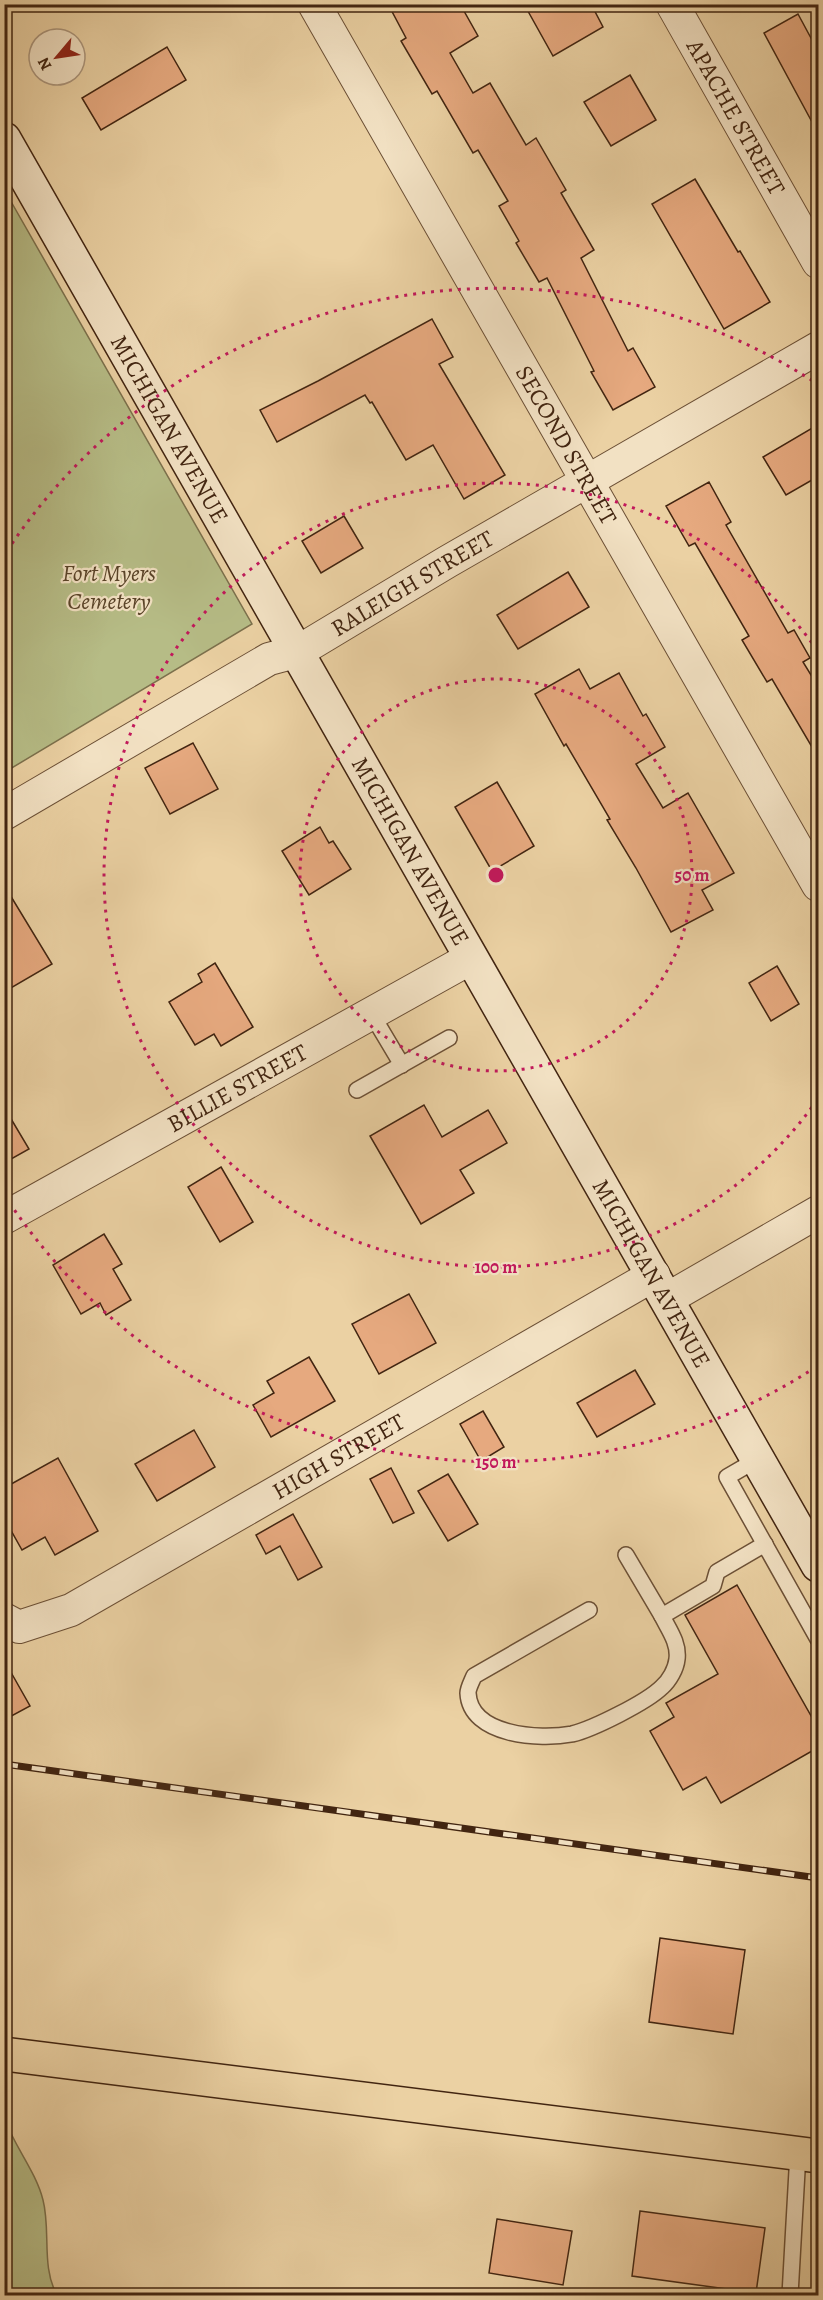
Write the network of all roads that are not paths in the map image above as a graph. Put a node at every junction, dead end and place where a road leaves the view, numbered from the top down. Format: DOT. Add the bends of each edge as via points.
graph roads {
  1 [pos="314,4"];
  2 [pos="672,4"];
  3 [pos="4,139"];
  4 [pos="819,262"];
  5 [pos="819,348"];
  6 [pos="586,482"];
  7 [pos="299,651"];
  8 [pos="4,814"];
  9 [pos="819,885"];
  10 [pos="471,958"];
  11 [pos="371,1013"];
  12 [pos="449,1038"];
  13 [pos="402,1065"];
  14 [pos="357,1090"];
  15 [pos="819,1212"];
  16 [pos="4,1218"];
  17 [pos="661,1287"];
  18 [pos="758,1459"];
  19 [pos="765,1544"];
  20 [pos="626,1555"];
  21 [pos="819,1564"];
  22 [pos="589,1610"];
  23 [pos="662,1616"];
  24 [pos="12,1623"];
  25 [pos="819,1639"];
  26 [pos="4,2054"];
  27 [pos="808,2155"];
  28 [pos="792,2295"];
  1 -- 6 [label="street, SECOND STREET"];
  2 -- 4 [label="street, APACHE STREET"];
  3 -- 7 [label="street, MICHIGAN AVENUE"];
  5 -- 6 [label="street, RALEIGH STREET"];
  6 -- 7 [label="street, RALEIGH STREET"];
  6 -- 9 [label="street, SECOND STREET"];
  7 -- 8 [label="street, RALEIGH STREET" via="269,659"];
  7 -- 10 [label="street, MICHIGAN AVENUE"];
  10 -- 11 [label="street, BILLIE STREET"];
  10 -- 17 [label="street, MICHIGAN AVENUE"];
  11 -- 13 [label="lane"];
  11 -- 16 [label="street, BILLIE STREET"];
  12 -- 13 [label="lane"];
  13 -- 14 [label="lane"];
  15 -- 17 [label="street, HIGH STREET"];
  17 -- 18 [label="street, MICHIGAN AVENUE"];
  17 -- 24 [label="street, HIGH STREET" via="71,1610"];
  18 -- 19 [label="lane" via="727,1477"];
  18 -- 21 [label="street, MICHIGAN AVENUE"];
  19 -- 23 [label="lane" via="717,1572 712,1586"];
  19 -- 25 [label="lane"];
  20 -- 23 [label="lane"];
  22 -- 23 [label="lane" via="474,1676 468,1691 472,1710 488,1726 511,1732 562,1735 593,1727 662,1688 671,1674 677,1660 677,1645"];
  26 -- 27 [label="main road"];
  27 -- 28 [label="lane"];
}
